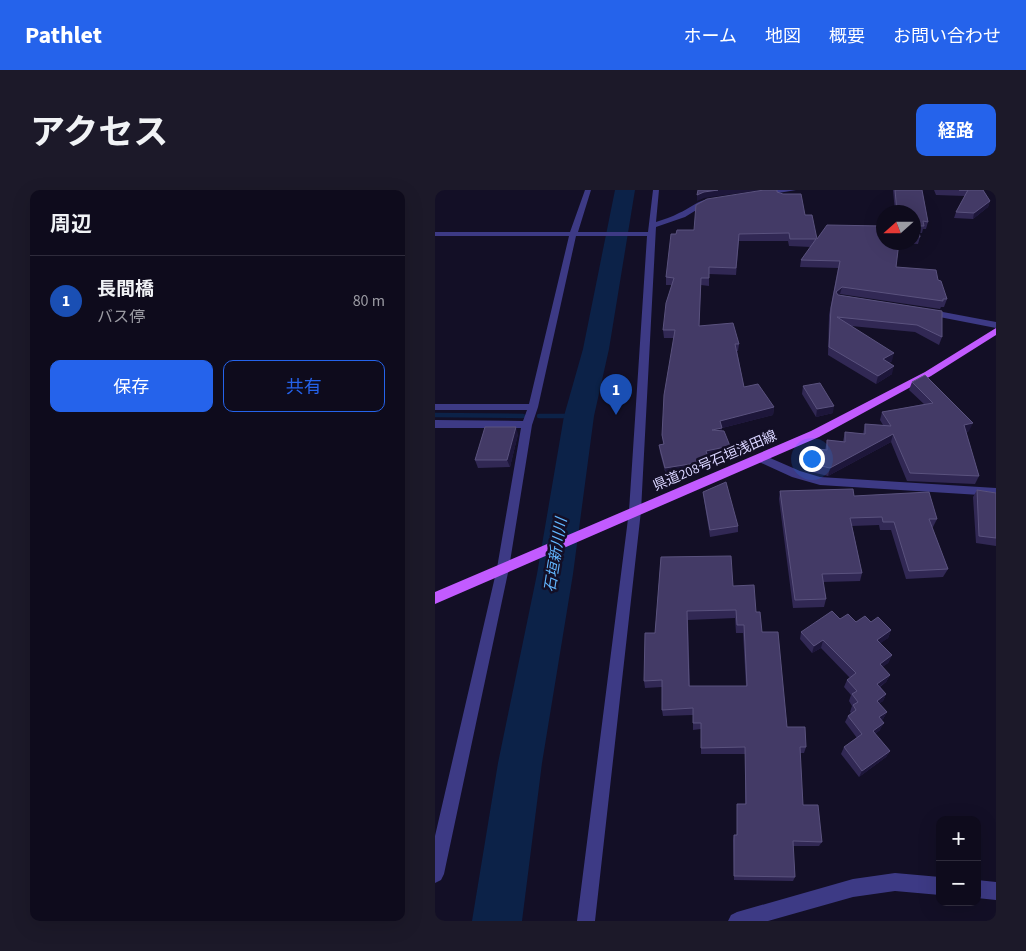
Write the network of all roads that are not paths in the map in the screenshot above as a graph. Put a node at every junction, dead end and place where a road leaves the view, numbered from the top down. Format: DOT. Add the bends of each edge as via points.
graph roads {
  1 [pos="588,190"];
  2 [pos="656,190"];
  3 [pos="793,190"];
  4 [pos="753,196"];
  5 [pos="724,200"];
  6 [pos="652,230"];
  7 [pos="435,234"];
  8 [pos="573,234"];
  9 [pos="913,310"];
  10 [pos="996,325"];
  11 [pos="996,331"];
  12 [pos="435,407"];
  13 [pos="533,407"];
  14 [pos="435,424"];
  15 [pos="527,425"];
  16 [pos="761,458"];
  17 [pos="996,492"];
  18 [pos="635,511"];
  19 [pos="503,568"];
  20 [pos="435,598"];
  21 [pos="435,874"];
  22 [pos="936,886"];
  23 [pos="981,889"];
  24 [pos="996,891"];
  25 [pos="586,921"];
  26 [pos="737,921"];
  1 -- 8 [label="street"];
  2 -- 6 [label="street"];
  3 -- 4 [label="street"];
  5 -- 6 [label="street" via="704,202"];
  6 -- 8 [label="street" via="633,234"];
  6 -- 18 [label="street"];
  7 -- 8 [label="street"];
  8 -- 13 [label="street"];
  9 -- 10 [label="street"];
  11 -- 16 [label="main road, 県道208号石垣浅田線" via="864,410"];
  12 -- 13 [label="street"];
  13 -- 15 [label="street"];
  14 -- 15 [label="street"];
  15 -- 19 [label="street"];
  16 -- 17 [label="street" via="820,481"];
  16 -- 18 [label="main road, 県道208号石垣浅田線"];
  18 -- 19 [label="main road, 県道208号石垣浅田線"];
  18 -- 25 [label="street"];
  19 -- 20 [label="main road, 県道208号石垣浅田線"];
  19 -- 21 [label="street"];
  22 -- 26 [label="street" via="895,882 853,888"];
  23 -- 24 [label="street"];
}
